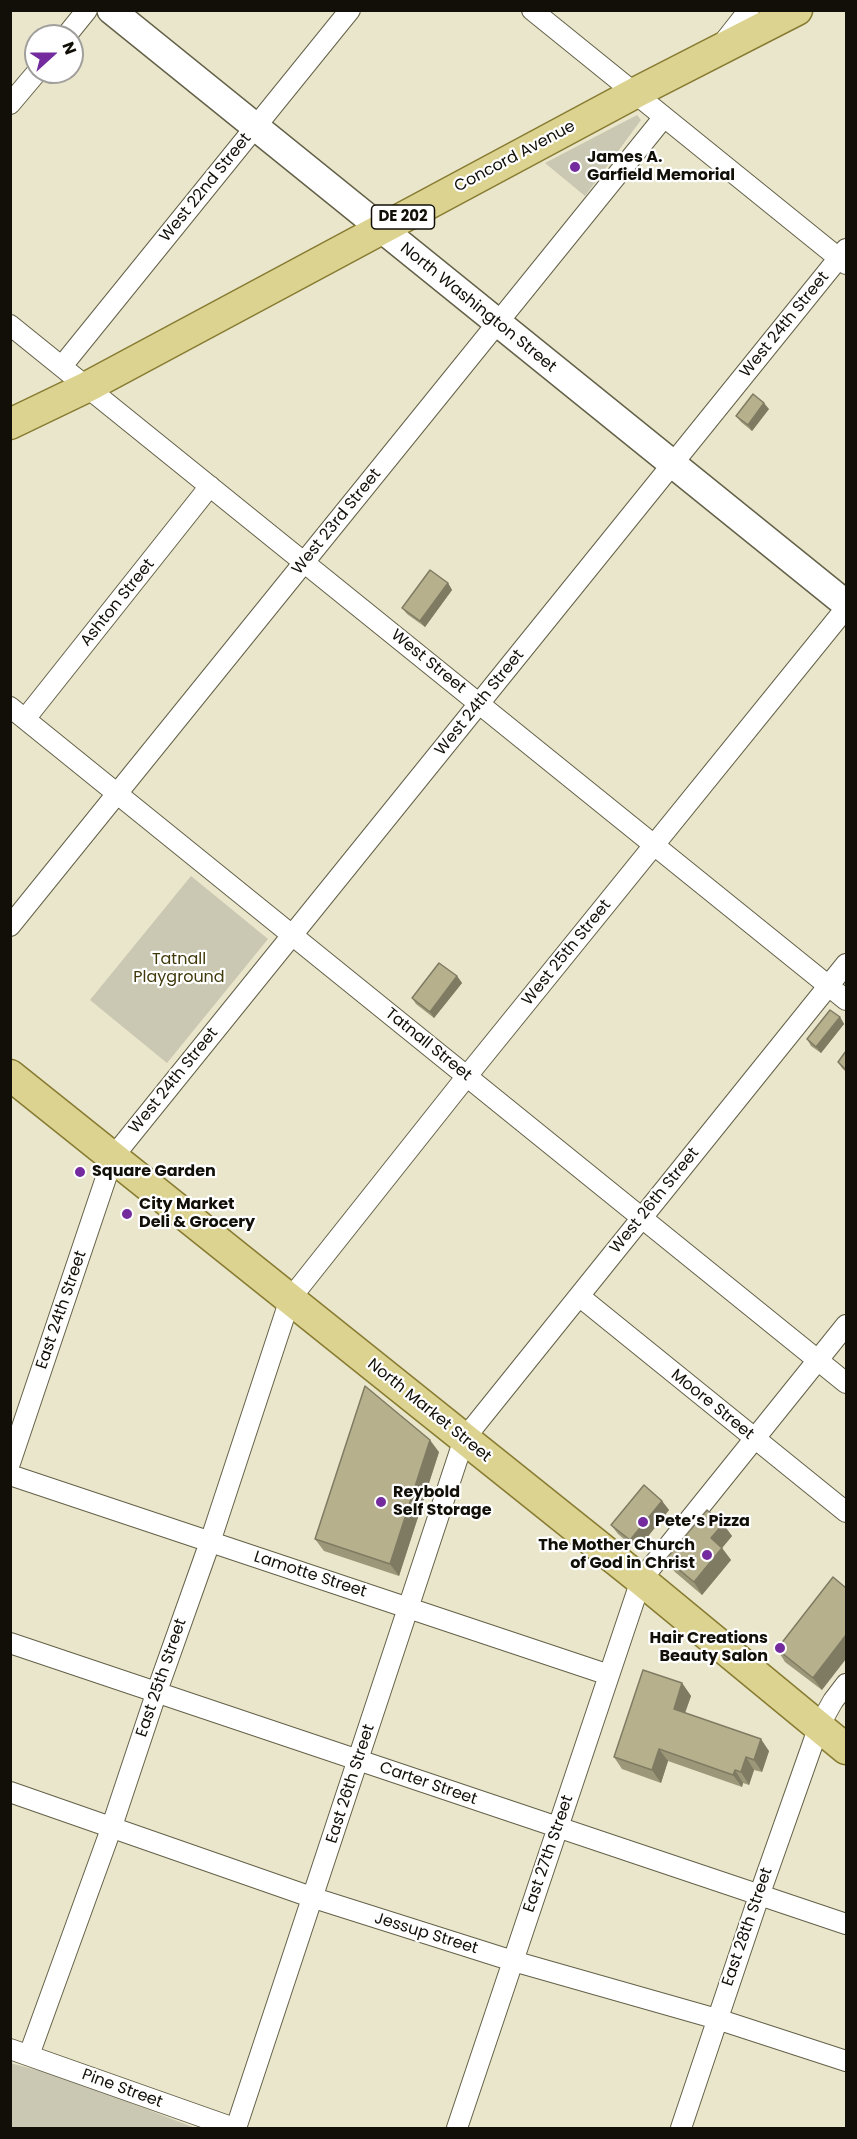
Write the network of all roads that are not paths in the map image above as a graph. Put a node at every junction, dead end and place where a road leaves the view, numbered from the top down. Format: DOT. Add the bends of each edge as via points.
graph roads {
  1 [pos="87,10"];
  2 [pos="111,10"];
  3 [pos="350,10"];
  4 [pos="749,10"];
  5 [pos="797,10"];
  6 [pos="541,13"];
  7 [pos="76,24"];
  8 [pos="714,54"];
  9 [pos="27,84"];
  10 [pos="635,93"];
  11 [pos="10,104"];
  12 [pos="664,117"];
  13 [pos="255,128"];
  14 [pos="380,229"];
  15 [pos="844,257"];
  16 [pos="498,323"];
  17 [pos="10,325"];
  18 [pos="62,366"];
  19 [pos="87,387"];
  20 [pos="10,424"];
  21 [pos="673,465"];
  22 [pos="210,486"];
  23 [pos="304,562"];
  24 [pos="846,606"];
  25 [pos="480,704"];
  26 [pos="18,713"];
  27 [pos="118,794"];
  28 [pos="655,845"];
  29 [pos="10,926"];
  30 [pos="293,935"];
  31 [pos="846,964"];
  32 [pos="829,986"];
  33 [pos="846,1000"];
  34 [pos="10,1075"];
  35 [pos="467,1076"];
  36 [pos="113,1157"];
  37 [pos="642,1218"];
  38 [pos="579,1296"];
  39 [pos="290,1299"];
  40 [pos="846,1325"];
  41 [pos="818,1360"];
  42 [pos="846,1383"];
  43 [pos="464,1439"];
  44 [pos="754,1439"];
  45 [pos="10,1463"];
  46 [pos="10,1475"];
  47 [pos="846,1512"];
  48 [pos="210,1542"];
  49 [pos="641,1580"];
  50 [pos="410,1607"];
  51 [pos="10,1643"];
  52 [pos="609,1675"];
  53 [pos="846,1684"];
  54 [pos="157,1691"];
  55 [pos="819,1726"];
  56 [pos="846,1749"];
  57 [pos="359,1760"];
  58 [pos="10,1792"];
  59 [pos="558,1827"];
  60 [pos="111,1829"];
  61 [pos="759,1896"];
  62 [pos="314,1898"];
  63 [pos="846,1924"];
  64 [pos="513,1961"];
  65 [pos="717,2019"];
  66 [pos="10,2049"];
  67 [pos="29,2055"];
  68 [pos="846,2061"];
  69 [pos="235,2128"];
  70 [pos="457,2128"];
  71 [pos="681,2128"];
  1 -- 7 [label="street"];
  2 -- 13 [label="main road, North Washington Street"];
  3 -- 13 [label="street, West 22nd Street"];
  4 -- 8 [label="street"];
  5 -- 8 [label="main road, Concord Avenue / DE 202"];
  6 -- 10 [label="street"];
  8 -- 10 [label="main road, Concord Avenue / DE 202"];
  9 -- 11 [label="street"];
  10 -- 12 [label="street"];
  10 -- 14 [label="main road, Concord Avenue / DE 202"];
  12 -- 15 [label="street"];
  12 -- 16 [label="street, West 23rd Street"];
  13 -- 14 [label="main road, North Washington Street"];
  13 -- 18 [label="street, West 22nd Street"];
  14 -- 16 [label="main road, North Washington Street"];
  14 -- 19 [label="main road, Concord Avenue / DE 202"];
  15 -- 21 [label="street, West 24th Street"];
  16 -- 21 [label="main road, North Washington Street"];
  16 -- 23 [label="street, West 23rd Street"];
  17 -- 18 [label="street, West Street"];
  18 -- 19 [label="street, West Street"];
  19 -- 20 [label="main road, Concord Avenue / DE 202"];
  19 -- 22 [label="street, West Street"];
  21 -- 24 [label="main road, North Washington Street"];
  21 -- 25 [label="street, West 24th Street"];
  22 -- 23 [label="street, West Street"];
  22 -- 26 [label="street, Ashton Street"];
  23 -- 25 [label="street, West Street"];
  23 -- 27 [label="street, West 23rd Street"];
  24 -- 28 [label="street, West 25th Street"];
  25 -- 28 [label="street, West Street"];
  25 -- 30 [label="street, West 24th Street"];
  26 -- 27 [label="street, Tatnall Street"];
  27 -- 29 [label="street, West 23rd Street"];
  27 -- 30 [label="street, Tatnall Street"];
  28 -- 32 [label="street, West Street"];
  28 -- 35 [label="street, West 25th Street"];
  30 -- 35 [label="street, Tatnall Street"];
  30 -- 36 [label="street, West 24th Street"];
  31 -- 32 [label="street, West 26th Street"];
  32 -- 33 [label="street, West Street"];
  32 -- 37 [label="street, West 26th Street"];
  34 -- 36 [label="main road, North Market Street"];
  35 -- 37 [label="street, Tatnall Street"];
  35 -- 39 [label="street, West 25th Street"];
  36 -- 39 [label="main road, North Market Street"];
  36 -- 45 [label="street, East 24th Street"];
  37 -- 38 [label="street, West 26th Street"];
  37 -- 41 [label="street, Tatnall Street"];
  38 -- 43 [label="street, West 26th Street"];
  38 -- 44 [label="street, Moore Street"];
  39 -- 43 [label="main road, North Market Street"];
  39 -- 48 [label="street, East 25th Street"];
  40 -- 41 [label="street"];
  41 -- 42 [label="street, Tatnall Street"];
  41 -- 44 [label="street"];
  43 -- 49 [label="main road, North Market Street"];
  43 -- 50 [label="street, East 26th Street"];
  44 -- 47 [label="street, Moore Street"];
  44 -- 49 [label="street"];
  46 -- 48 [label="street, Lamotte Street"];
  48 -- 50 [label="street, Lamotte Street"];
  48 -- 54 [label="street, East 25th Street"];
  49 -- 52 [label="street, East 27th Street"];
  49 -- 55 [label="main road, North Market Street"];
  50 -- 52 [label="street, Lamotte Street"];
  50 -- 57 [label="street, East 26th Street"];
  51 -- 54 [label="street, Carter Street"];
  52 -- 59 [label="street, East 27th Street"];
  53 -- 55 [label="street, East 28th Street"];
  54 -- 57 [label="street, Carter Street"];
  54 -- 60 [label="street, East 25th Street"];
  55 -- 56 [label="main road, North Market Street"];
  55 -- 61 [label="street, East 28th Street"];
  57 -- 59 [label="street, Carter Street"];
  57 -- 62 [label="street, East 26th Street"];
  58 -- 60 [label="street, Jessup Street"];
  59 -- 61 [label="street, Carter Street"];
  59 -- 64 [label="street, East 27th Street"];
  60 -- 62 [label="street, Jessup Street"];
  60 -- 67 [label="street, East 25th Street"];
  61 -- 63 [label="street, Carter Street"];
  61 -- 65 [label="street, East 28th Street"];
  62 -- 64 [label="street, Jessup Street"];
  62 -- 69 [label="street, East 26th Street"];
  64 -- 65 [label="street, Jessup Street"];
  64 -- 70 [label="street, East 27th Street"];
  65 -- 68 [label="street, Jessup Street"];
  65 -- 71 [label="street, East 28th Street"];
  66 -- 67 [label="street, Pine Street"];
  67 -- 69 [label="street, Pine Street"];
}
